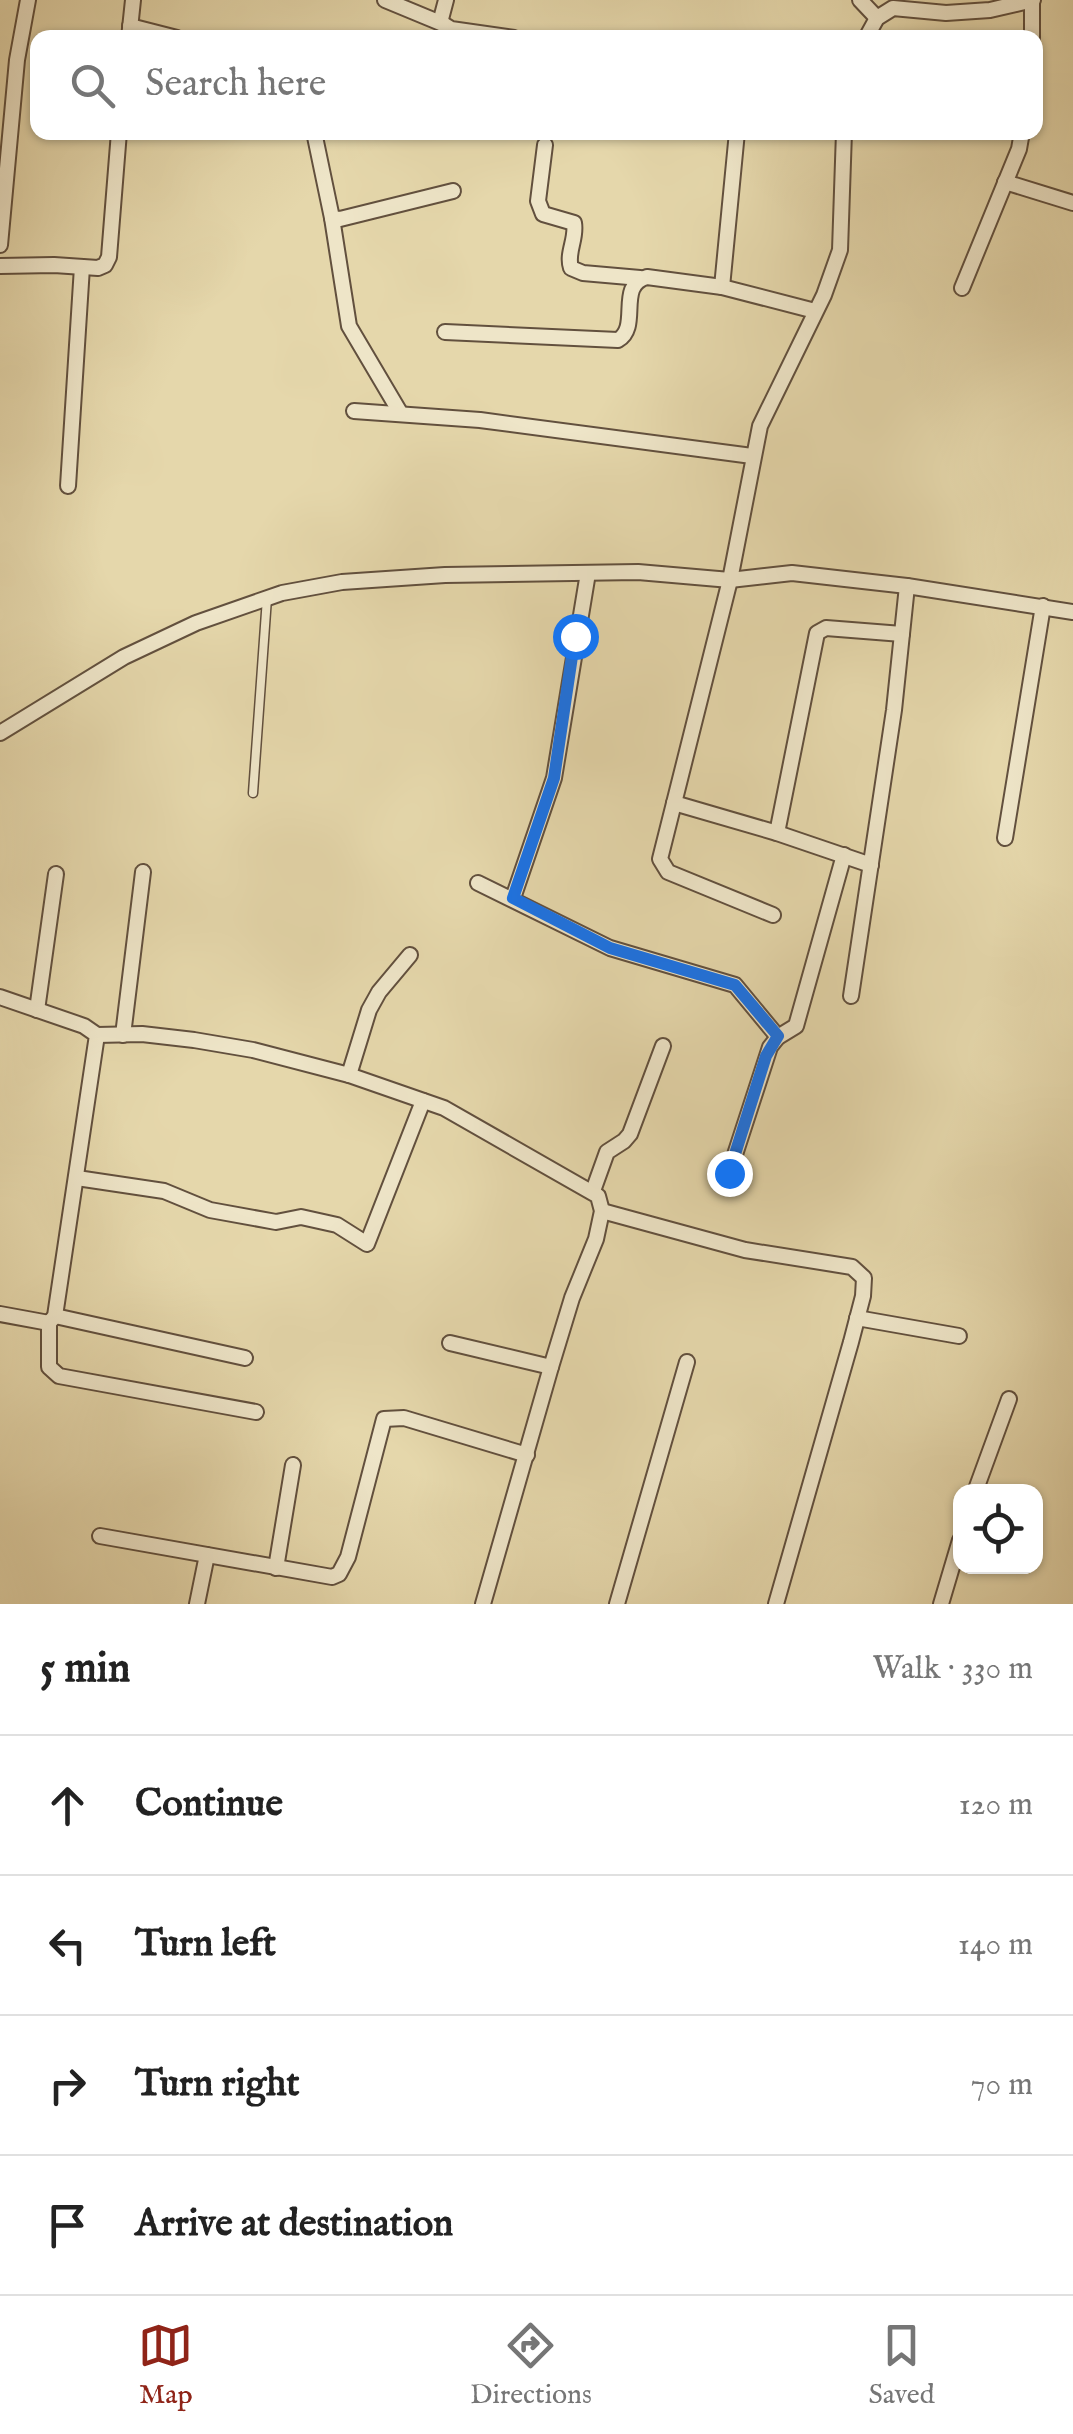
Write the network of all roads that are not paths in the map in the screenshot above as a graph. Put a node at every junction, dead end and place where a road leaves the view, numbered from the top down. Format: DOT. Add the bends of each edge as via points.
graph roads {
  1 [pos="28,0"];
  2 [pos="132,0"];
  3 [pos="385,0"];
  4 [pos="446,0"];
  5 [pos="860,0"];
  6 [pos="1032,0"];
  7 [pos="1014,2"];
  8 [pos="876,18"];
  9 [pos="439,28"];
  10 [pos="129,30"];
  11 [pos="870,30"];
  12 [pos="1032,30"];
  13 [pos="118,140"];
  14 [pos="316,140"];
  15 [pos="735,140"];
  16 [pos="844,140"];
  17 [pos="1021,140"];
  18 [pos="544,146"];
  19 [pos="1005,182"];
  20 [pos="453,191"];
  21 [pos="1073,203"];
  22 [pos="332,218"];
  23 [pos="0,245"];
  24 [pos="0,266"];
  25 [pos="82,267"];
  26 [pos="640,278"];
  27 [pos="722,287"];
  28 [pos="962,288"];
  29 [pos="816,312"];
  30 [pos="446,332"];
  31 [pos="354,410"];
  32 [pos="401,414"];
  33 [pos="752,456"];
  34 [pos="68,486"];
  35 [pos="588,572"];
  36 [pos="730,580"];
  37 [pos="907,586"];
  38 [pos="267,598"];
  39 [pos="1043,606"];
  40 [pos="1073,612"];
  41 [pos="902,634"];
  42 [pos="0,733"];
  43 [pos="252,792"];
  44 [pos="674,803"];
  45 [pos="778,833"];
  46 [pos="1005,838"];
  47 [pos="844,855"];
  48 [pos="871,864"];
  49 [pos="143,872"];
  50 [pos="56,874"];
  51 [pos="478,883"];
  52 [pos="513,898"];
  53 [pos="773,914"];
  54 [pos="410,955"];
  55 [pos="852,996"];
  56 [pos="0,997"];
  57 [pos="37,1010"];
  58 [pos="122,1034"];
  59 [pos="97,1035"];
  60 [pos="778,1036"];
  61 [pos="663,1046"];
  62 [pos="349,1075"];
  63 [pos="423,1101"];
  64 [pos="729,1173"];
  65 [pos="77,1178"];
  66 [pos="593,1191"];
  67 [pos="602,1211"];
  68 [pos="0,1314"];
  69 [pos="857,1318"];
  70 [pos="52,1319"];
  71 [pos="958,1336"];
  72 [pos="450,1343"];
  73 [pos="245,1358"];
  74 [pos="687,1362"];
  75 [pos="551,1367"];
  76 [pos="1008,1398"];
  77 [pos="256,1412"];
  78 [pos="527,1455"];
  79 [pos="292,1465"];
  80 [pos="979,1484"];
  81 [pos="100,1536"];
  82 [pos="208,1554"];
  83 [pos="953,1564"];
  84 [pos="276,1568"];
  85 [pos="197,1604"];
  86 [pos="482,1604"];
  87 [pos="618,1604"];
  88 [pos="776,1604"];
  89 [pos="941,1604"];
  1 -- 23 [label="street"];
  2 -- 10 [label="street"];
  3 -- 9 [label="street"];
  4 -- 9 [label="street"];
  5 -- 8 [label="street"];
  6 -- 7 [label="street"];
  6 -- 12 [label="street"];
  7 -- 8 [label="street" via="946,13 893,8"];
  8 -- 11 [label="street"];
  13 -- 25 [label="street" via="109,257 102,267"];
  14 -- 22 [label="street"];
  15 -- 27 [label="street"];
  16 -- 29 [label="street" via="840,250"];
  17 -- 19 [label="street"];
  18 -- 26 [label="street" via="538,201 548,217 574,223 571,268"];
  19 -- 21 [label="street"];
  19 -- 28 [label="street"];
  20 -- 22 [label="street"];
  22 -- 32 [label="street" via="350,326"];
  24 -- 25 [label="street"];
  25 -- 34 [label="street"];
  26 -- 27 [label="street"];
  26 -- 30 [label="street" via="632,287 628,330 618,340"];
  27 -- 29 [label="street"];
  29 -- 33 [label="street"];
  31 -- 32 [label="street"];
  32 -- 33 [label="street"];
  33 -- 36 [label="street"];
  35 -- 36 [label="street"];
  35 -- 38 [label="street" via="342,582"];
  35 -- 52 [label="street" via="554,778"];
  36 -- 37 [label="street" via="792,573"];
  36 -- 44 [label="street"];
  37 -- 39 [label="street"];
  37 -- 41 [label="street"];
  38 -- 42 [label="street" via="124,657"];
  38 -- 43 [label="lane"];
  39 -- 40 [label="street"];
  39 -- 46 [label="street"];
  41 -- 45 [label="street" via="826,628 817,633"];
  41 -- 48 [label="street"];
  44 -- 45 [label="street"];
  44 -- 53 [label="street" via="663,868"];
  45 -- 47 [label="street"];
  47 -- 48 [label="street"];
  47 -- 60 [label="street" via="796,1026"];
  48 -- 55 [label="street"];
  49 -- 58 [label="street"];
  50 -- 57 [label="street"];
  51 -- 52 [label="street"];
  52 -- 60 [label="street" via="610,948 735,985"];
  54 -- 62 [label="street" via="379,992"];
  56 -- 57 [label="street"];
  57 -- 59 [label="street"];
  58 -- 59 [label="street"];
  58 -- 62 [label="street" via="253,1050"];
  59 -- 65 [label="street"];
  60 -- 64 [label="street"];
  61 -- 66 [label="street" via="630,1134 607,1152"];
  62 -- 63 [label="street"];
  63 -- 65 [label="street" via="367,1244 337,1225 226,1213 164,1191"];
  63 -- 66 [label="street"];
  65 -- 70 [label="street"];
  66 -- 67 [label="street"];
  67 -- 69 [label="street" via="745,1250 852,1267 864,1278"];
  67 -- 75 [label="street"];
  68 -- 70 [label="street"];
  69 -- 71 [label="street"];
  69 -- 88 [label="street"];
  70 -- 73 [label="street"];
  70 -- 77 [label="street" via="49,1367 59,1376"];
  72 -- 75 [label="street"];
  74 -- 87 [label="street"];
  75 -- 78 [label="street"];
  76 -- 80 [label="street"];
  78 -- 84 [label="street" via="404,1418 384,1419 344,1568 332,1577"];
  78 -- 86 [label="street"];
  79 -- 84 [label="street"];
  81 -- 82 [label="street"];
  82 -- 84 [label="street"];
  82 -- 85 [label="street"];
  83 -- 89 [label="street"];
}
